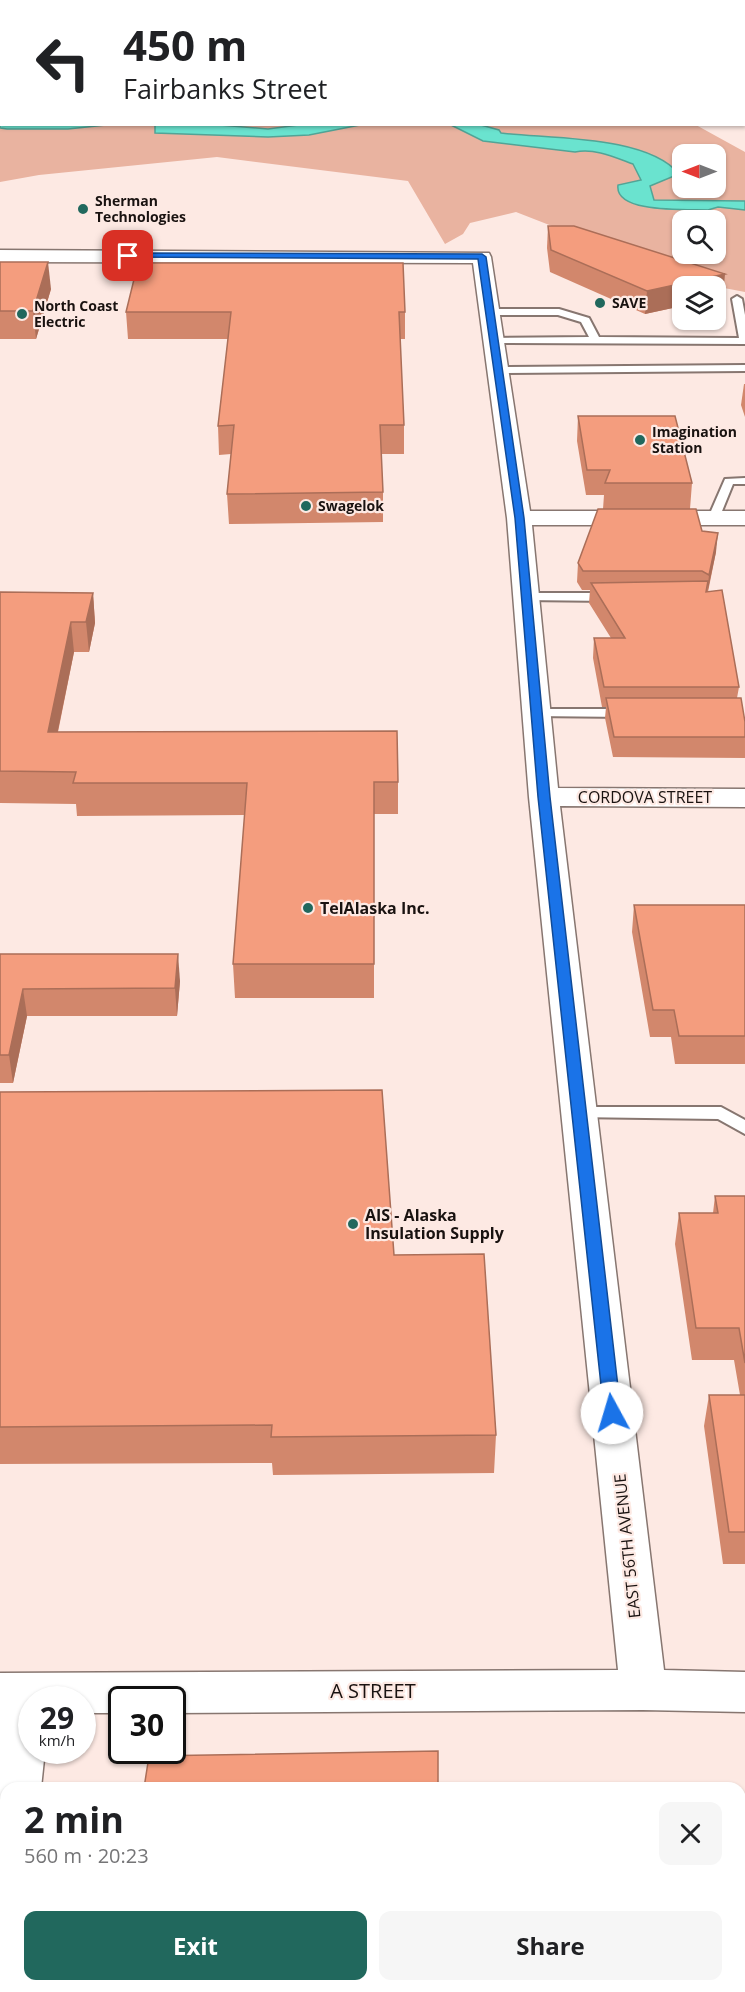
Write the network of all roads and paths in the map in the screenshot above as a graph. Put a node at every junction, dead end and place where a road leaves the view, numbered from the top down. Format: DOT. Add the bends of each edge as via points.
graph roads {
  1 [pos="0,256"];
  2 [pos="737,299"];
  3 [pos="495,340"];
  4 [pos="595,340"];
  5 [pos="745,368"];
  6 [pos="745,482"];
  7 [pos="519,518"];
  8 [pos="714,518"];
  9 [pos="745,518"];
  10 [pos="527,597"];
  11 [pos="619,597"];
  12 [pos="537,713"];
  13 [pos="639,713"];
  14 [pos="544,797"];
  15 [pos="745,798"];
  16 [pos="579,1113"];
  17 [pos="745,1128"];
  18 [pos="643,1690"];
  19 [pos="745,1692"];
  20 [pos="14,1693"];
  21 [pos="17,1782"];
  1 -- 3 [label="street, EAST 56TH AVENUE" via="482,257"];
  2 -- 4 [label="lane" via="745,341"];
  3 -- 4 [label="lane"];
  3 -- 4 [label="lane" via="559,312 585,320"];
  3 -- 5 [label="lane"];
  3 -- 7 [label="street, EAST 56TH AVENUE"];
  6 -- 8 [label="lane" via="729,482"];
  7 -- 8 [label="street"];
  7 -- 10 [label="street, EAST 56TH AVENUE"];
  8 -- 9 [label="street"];
  10 -- 11 [label="lane"];
  10 -- 12 [label="street, EAST 56TH AVENUE"];
  12 -- 13 [label="lane"];
  12 -- 14 [label="street, EAST 56TH AVENUE"];
  14 -- 15 [label="street, CORDOVA STREET"];
  14 -- 16 [label="street, EAST 56TH AVENUE"];
  16 -- 17 [label="lane" via="721,1113"];
  16 -- 18 [label="street, EAST 56TH AVENUE"];
  18 -- 19 [label="street, A STREET"];
  18 -- 20 [label="street, A STREET"];
  20 -- 21 [label="street"];
}
